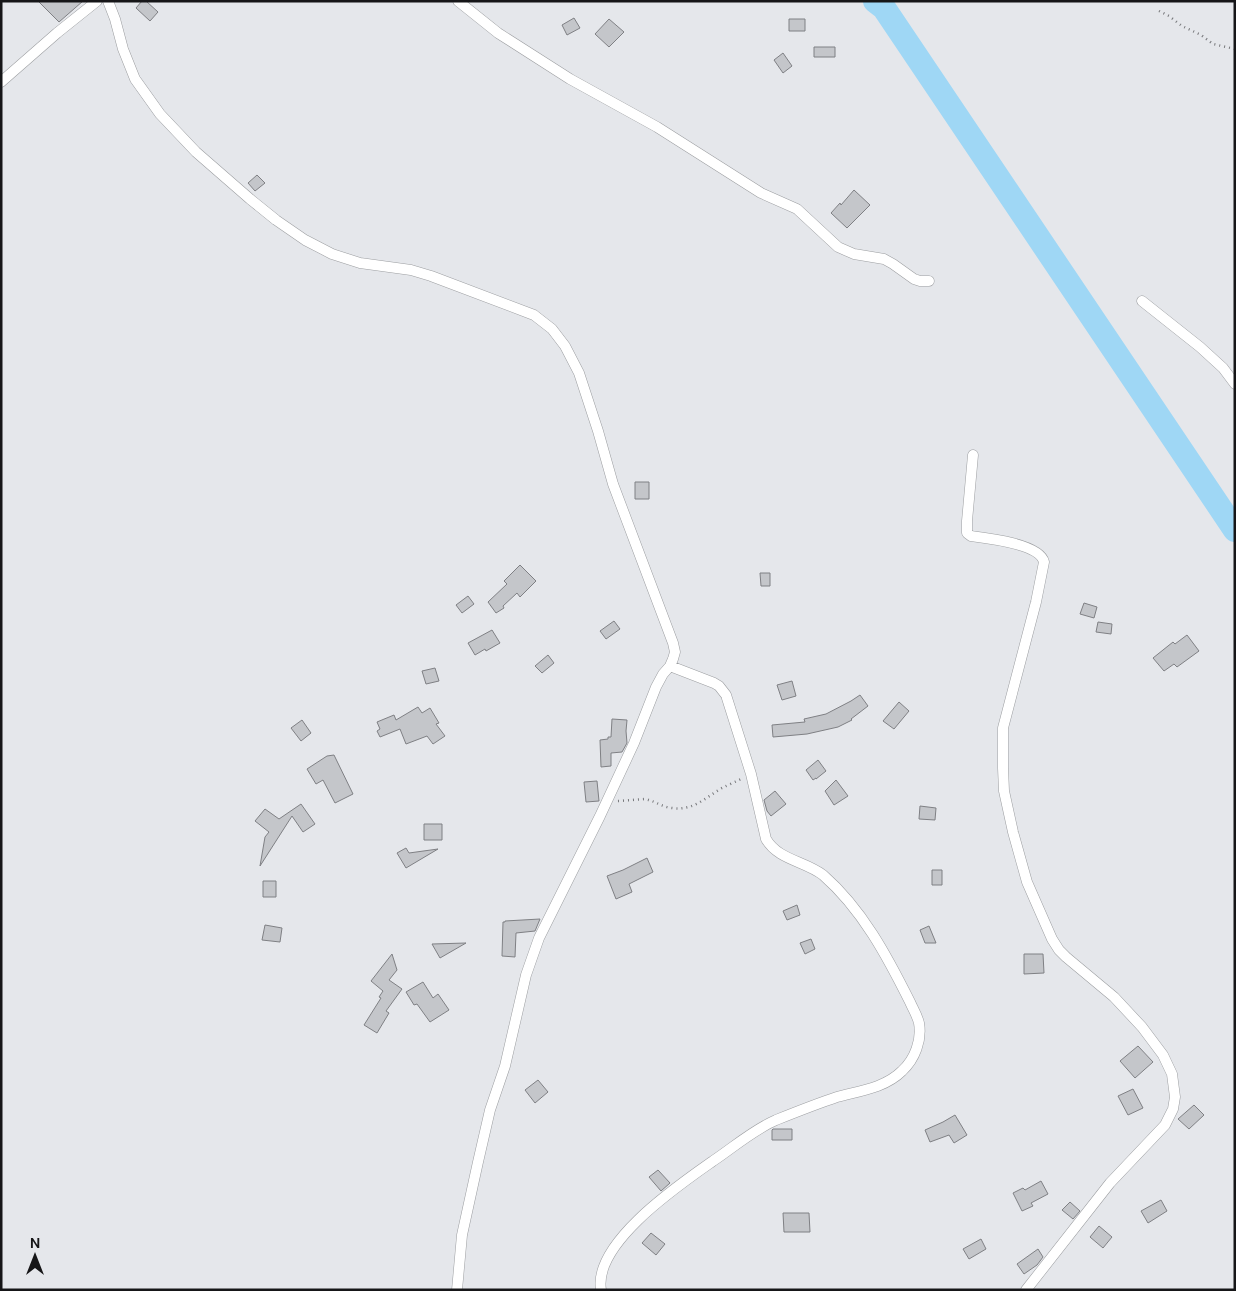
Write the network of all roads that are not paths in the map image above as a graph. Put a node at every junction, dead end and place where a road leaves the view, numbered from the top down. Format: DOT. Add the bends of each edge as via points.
graph roads {
  1 [pos="97,1"];
  2 [pos="108,1"];
  3 [pos="458,1"];
  4 [pos="1,82"];
  5 [pos="929,281"];
  6 [pos="1142,301"];
  7 [pos="1235,384"];
  8 [pos="973,454"];
  9 [pos="670,666"];
  10 [pos="457,1290"];
  11 [pos="600,1290"];
  12 [pos="1026,1290"];
  1 -- 4 [label="street"];
  2 -- 9 [label="street" via="135,79 160,114 196,152 276,220 332,254 360,263 411,270 455,284 534,315 559,336 579,374 613,484 673,643 675,652"];
  3 -- 5 [label="street" via="498,33 556,70 657,126 761,192 797,209 838,247 854,254 884,259 914,279"];
  6 -- 7 [label="street" via="1200,347"];
  8 -- 12 [label="street" via="968,533 1023,546 1040,553 1044,562 1004,728 1004,791 1027,882 1059,950 1114,998 1163,1055 1172,1074 1175,1097 1165,1125 1110,1183"];
  9 -- 10 [label="street" via="656,686 634,743 543,930 526,975 505,1066 490,1110 462,1235"];
  9 -- 11 [label="street" via="708,680 722,689 751,774 769,844 777,852 809,866 847,898 898,977 920,1030 912,1059 895,1078 761,1127 691,1176 642,1217 616,1244 601,1272"];
}
